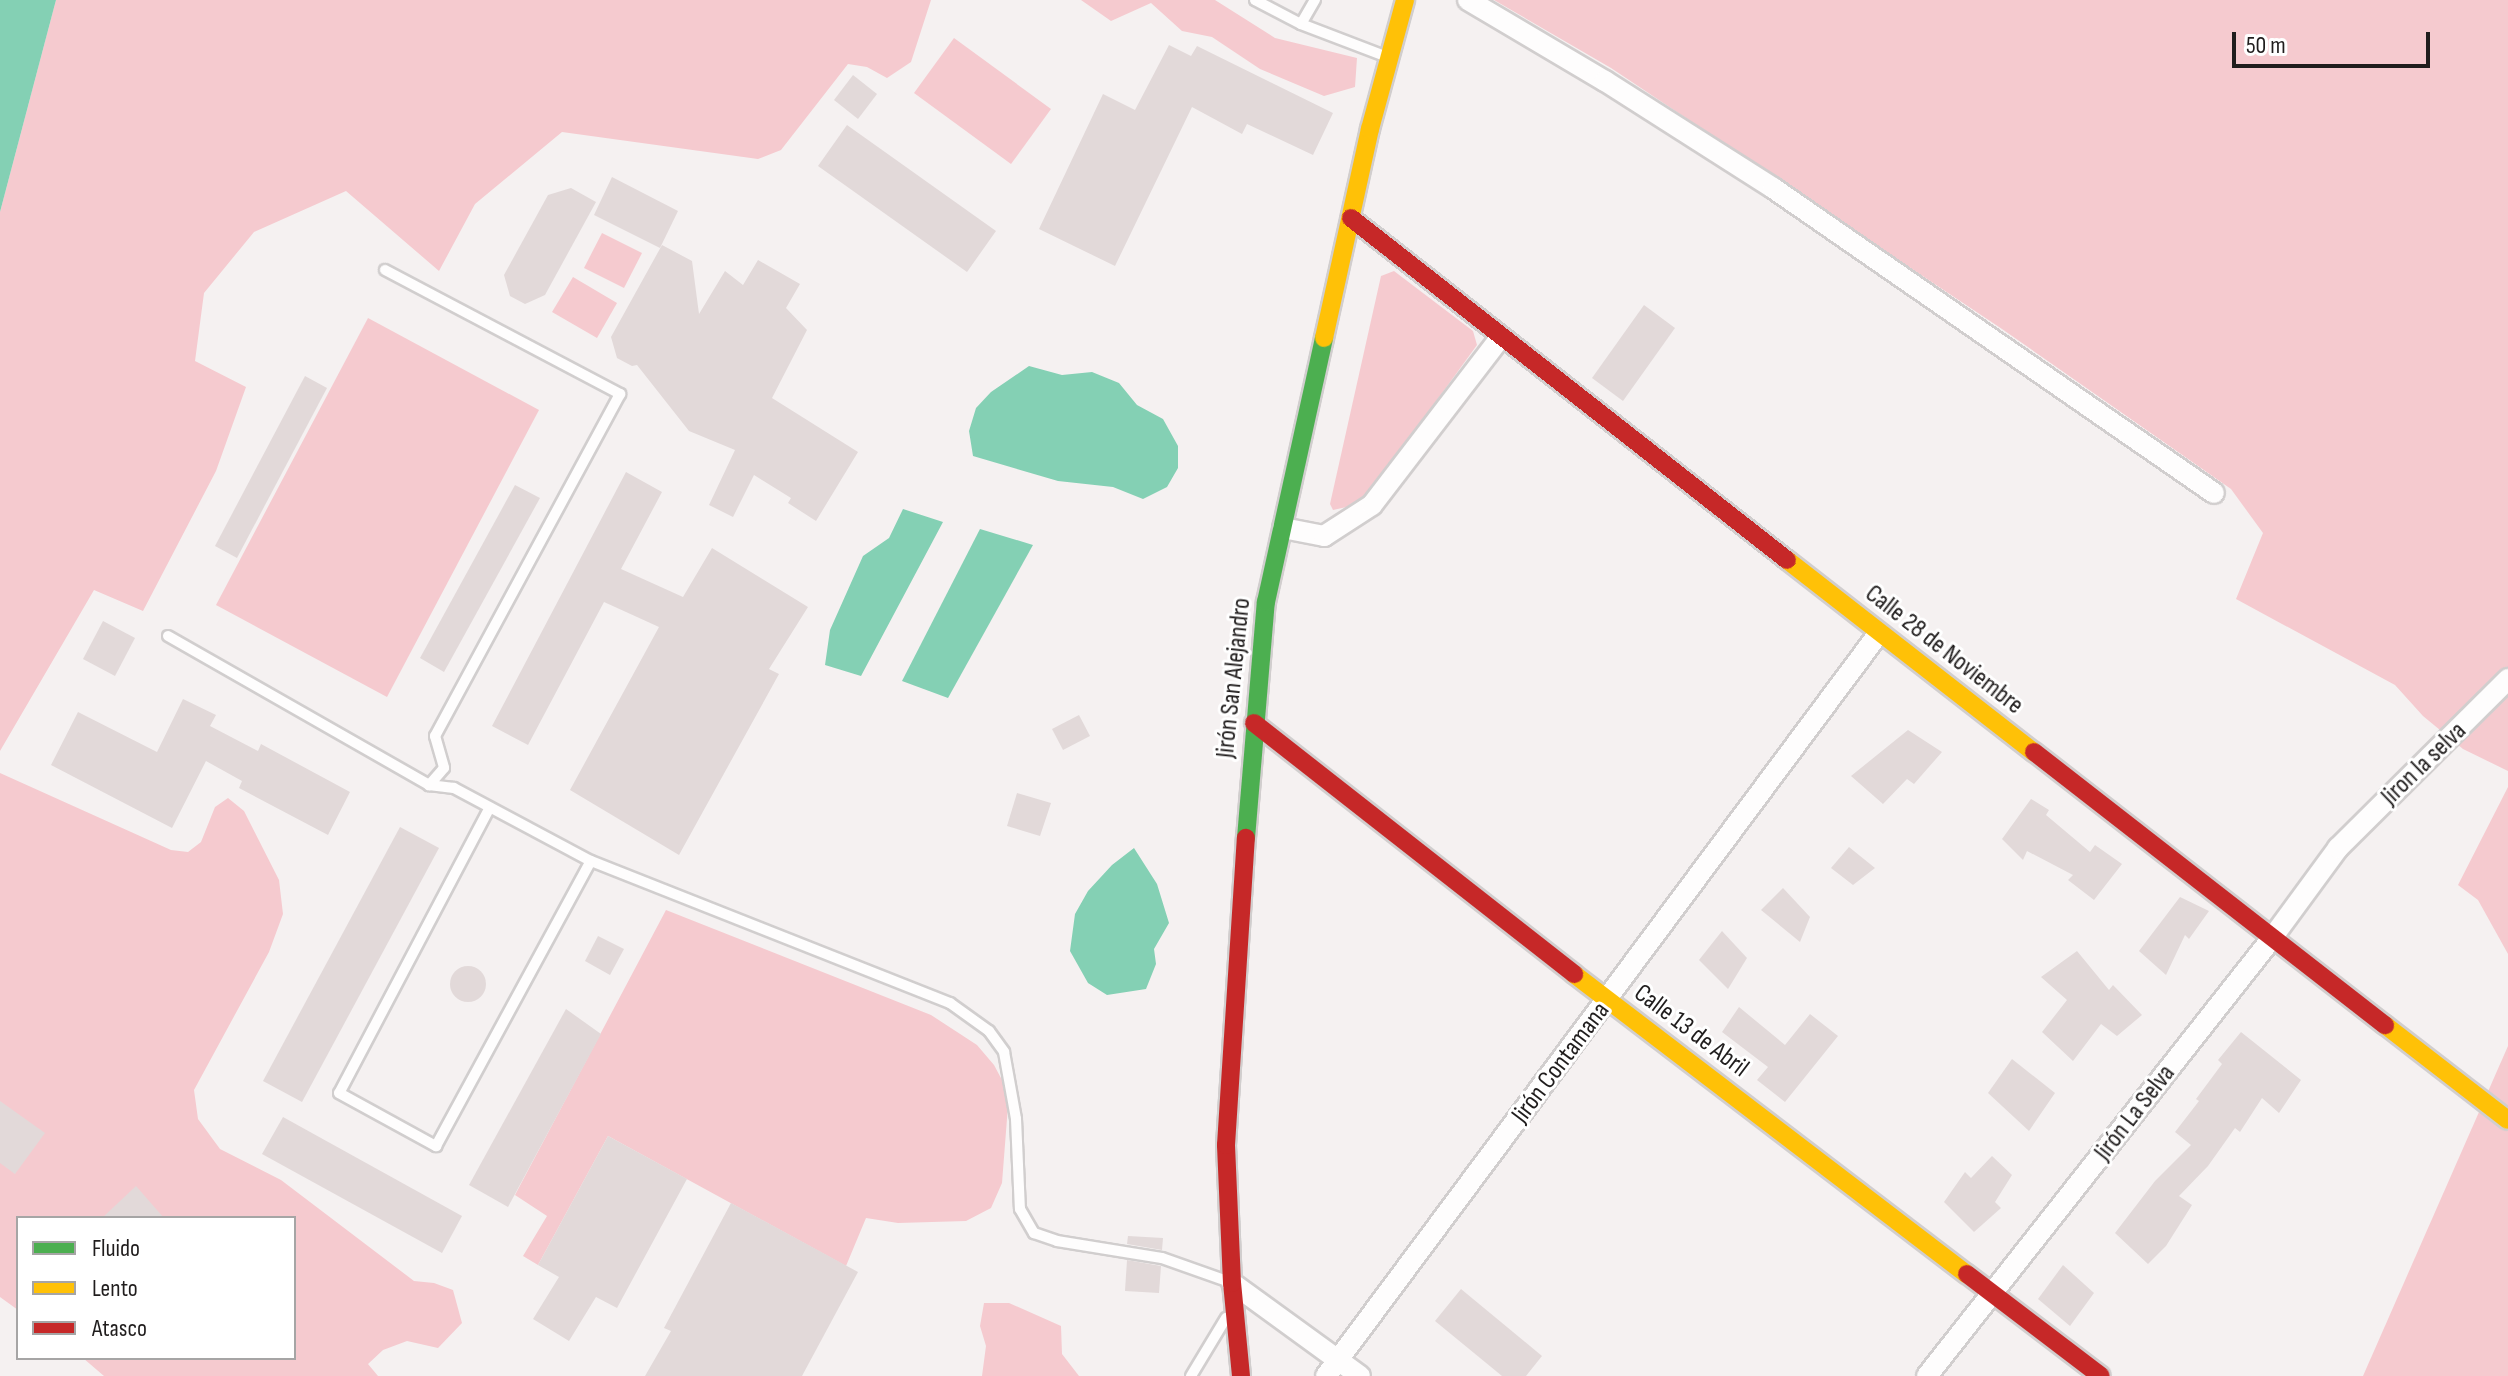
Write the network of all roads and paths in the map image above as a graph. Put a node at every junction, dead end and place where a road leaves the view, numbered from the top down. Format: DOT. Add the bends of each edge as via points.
graph roads {
  1 [pos="1255,0"];
  2 [pos="1315,0"];
  3 [pos="1405,0"];
  4 [pos="1468,0"];
  5 [pos="1301,24"];
  6 [pos="1390,58"];
  7 [pos="1351,218"];
  8 [pos="385,270"];
  9 [pos="1500,338"];
  10 [pos="2214,493"];
  11 [pos="1283,528"];
  12 [pos="1879,633"];
  13 [pos="168,636"];
  14 [pos="2508,679"];
  15 [pos="1254,723"];
  16 [pos="429,785"];
  17 [pos="489,809"];
  18 [pos="2338,848"];
  19 [pos="591,861"];
  20 [pos="2272,938"];
  21 [pos="1608,1001"];
  22 [pos="2508,1120"];
  23 [pos="1232,1283"];
  24 [pos="1993,1294"];
  25 [pos="1234,1306"];
  26 [pos="1339,1359"];
  27 [pos="1191,1376"];
  28 [pos="1241,1376"];
  29 [pos="1326,1376"];
  30 [pos="1360,1376"];
  31 [pos="1927,1376"];
  32 [pos="2101,1376"];
  1 -- 5 [label="lane"];
  2 -- 5 [label="lane"];
  3 -- 6 [label="street, Jirón San Alejandro"];
  4 -- 10 [label="street" via="1773,188"];
  5 -- 6 [label="lane"];
  6 -- 7 [label="street, Jirón San Alejandro"];
  7 -- 9 [label="street, Calle 28 de Noviembre"];
  7 -- 11 [label="street, Jirón San Alejandro"];
  8 -- 16 [label="lane" via="620,394 435,736 444,768"];
  9 -- 11 [label="street" via="1372,505 1324,536"];
  9 -- 12 [label="street, Calle 28 de Noviembre"];
  11 -- 15 [label="street, Jirón San Alejandro" via="1266,602"];
  12 -- 20 [label="street, Calle 28 de Noviembre"];
  12 -- 21 [label="street, Jirón Contamana"];
  13 -- 16 [label="lane"];
  14 -- 18 [label="street, Jiron la selva"];
  15 -- 21 [label="street, Calle 13 de Abril"];
  15 -- 23 [label="street, Jirón San Alejandro" via="1226,1145"];
  16 -- 17 [label="lane" via="454,788"];
  17 -- 19 [label="lane"];
  17 -- 19 [label="lane" via="339,1093 436,1146"];
  18 -- 20 [label="street, Jirón La Selva"];
  19 -- 23 [label="lane" via="950,1003 989,1031 1004,1052 1016,1119 1020,1209 1034,1233 1162,1258"];
  20 -- 22 [label="street, Calle 28 de Noviembre"];
  20 -- 24 [label="street, Jirón La Selva"];
  21 -- 24 [label="street, Calle 13 de Abril"];
  21 -- 26 [label="street, Jirón Contamana"];
  23 -- 25 [label="street, Jirón San Alejandro"];
  23 -- 26 [label="street"];
  24 -- 31 [label="street, Jirón La Selva"];
  24 -- 32 [label="street, Calle 13 de Abril"];
  25 -- 27 [label="lane"];
  25 -- 28 [label="street, Jirón San Alejandro"];
  26 -- 29 [label="street, Jirón Contamana"];
  26 -- 30 [label="street"];
}
